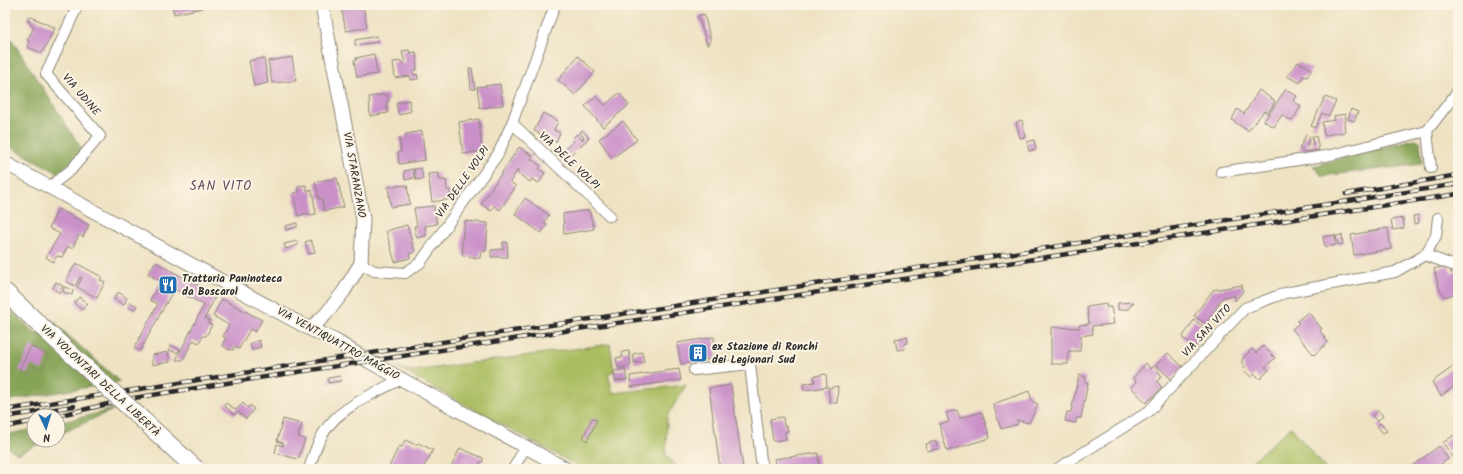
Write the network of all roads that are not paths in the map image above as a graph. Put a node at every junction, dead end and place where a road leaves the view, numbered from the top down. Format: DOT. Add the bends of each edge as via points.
graph roads {
  1 [pos="78,5"];
  2 [pos="322,5"];
  3 [pos="555,5"];
  4 [pos="1458,91"];
  5 [pos="512,123"];
  6 [pos="1427,131"];
  7 [pos="5,163"];
  8 [pos="1431,168"];
  9 [pos="1221,172"];
  10 [pos="49,187"];
  11 [pos="610,216"];
  12 [pos="1438,218"];
  13 [pos="1424,256"];
  14 [pos="361,264"];
  15 [pos="1458,267"];
  16 [pos="5,292"];
  17 [pos="310,329"];
  18 [pos="694,370"];
  19 [pos="401,379"];
  20 [pos="524,448"];
  21 [pos="196,469"];
  22 [pos="309,469"];
  23 [pos="513,469"];
  24 [pos="566,469"];
  25 [pos="762,469"];
  26 [pos="1057,469"];
  1 -- 10 [label="street, VIA UDINE" via="46,74 100,136 71,170"];
  2 -- 14 [label="street, VIA STARANZANO" via="363,219"];
  3 -- 5 [label="street, VIA DELLE VOLPI"];
  4 -- 6 [label="street"];
  5 -- 11 [label="street, VIA DELE VOLPI"];
  5 -- 14 [label="street, VIA DELLE VOLPI" via="498,154 420,263 405,273 374,271"];
  6 -- 8 [label="street"];
  6 -- 9 [label="street" via="1331,155"];
  7 -- 10 [label="street, VIA VENTIQUATTRO MAGGIO"];
  10 -- 17 [label="street, VIA VENTIQUATTRO MAGGIO"];
  12 -- 13 [label="street" via="1436,236"];
  13 -- 15 [label="street"];
  13 -- 26 [label="street, VIA SAN VITO" via="1395,272 1285,293 1245,308 1148,412"];
  14 -- 17 [label="street, VIA STARANZANO" via="326,314"];
  16 -- 21 [label="main road, VIA VOLONTARI DELLA LIBERTÀ, bridge"];
  17 -- 19 [label="street, VIA VENTIQUATTRO MAGGIO" via="336,341"];
  18 -- 25 [label="street" via="750,364"];
  19 -- 20 [label="street, VIA VENTIQUATTRO MAGGIO"];
  19 -- 22 [label="street" via="347,409 330,424 316,447"];
  20 -- 23 [label="street"];
  20 -- 24 [label="street, VIA VENTIQUATTRO MAGGIO"];
}
